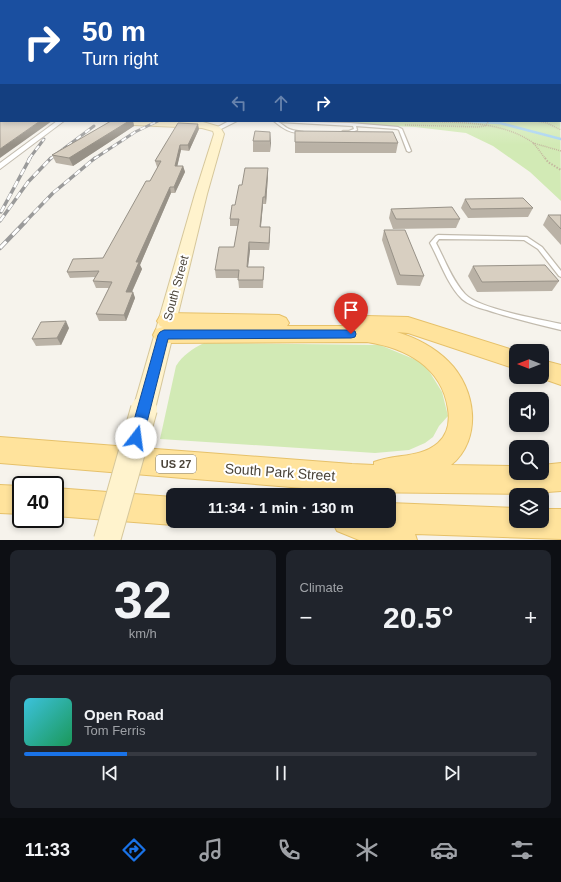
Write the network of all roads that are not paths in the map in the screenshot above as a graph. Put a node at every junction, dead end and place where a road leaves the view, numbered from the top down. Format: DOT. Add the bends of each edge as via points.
graph roads {
  1 [pos="60,122"];
  2 [pos="140,122"];
  3 [pos="232,122"];
  4 [pos="277,122"];
  5 [pos="304,122"];
  6 [pos="354,125"];
  7 [pos="217,129"];
  8 [pos="306,132"];
  9 [pos="342,132"];
  10 [pos="409,151"];
  11 [pos="0,167"];
  12 [pos="561,275"];
  13 [pos="561,327"];
  14 [pos="165,328"];
  15 [pos="509,358"];
  16 [pos="549,371"];
  17 [pos="561,375"];
  18 [pos="0,450"];
  19 [pos="561,477"];
  20 [pos="352,478"];
  21 [pos="0,499"];
  22 [pos="12,500"];
  23 [pos="64,503"];
  24 [pos="166,510"];
  25 [pos="396,518"];
  26 [pos="561,524"];
  27 [pos="367,528"];
  28 [pos="107,540"];
  29 [pos="402,540"];
  1 -- 11 [label="street"];
  2 -- 7 [label="street" via="203,125"];
  3 -- 7 [label="street"];
  4 -- 8 [label="lane" via="292,132"];
  5 -- 6 [label="lane"];
  6 -- 9 [label="lane" via="356,129"];
  6 -- 10 [label="lane" via="398,128"];
  7 -- 14 [label="street, South Street" via="219,134"];
  12 -- 13 [label="lane" via="540,248 525,238 438,237 433,243 465,298 480,306"];
  14 -- 15 [label="main road" via="408,325"];
  14 -- 20 [label="main road" via="379,335 402,342 425,354 447,374 459,399 461,425 456,440 447,452 431,462"];
  14 -- 28 [label="street, South Street, bridge"];
  16 -- 17 [label="main road"];
  18 -- 20 [label="main road, South Park Street / US 27"];
  19 -- 20 [label="main road, South Park Street / US 27" via="521,480"];
  21 -- 22 [label="main road"];
  23 -- 24 [label="main road"];
  25 -- 26 [label="main road"];
  27 -- 29 [label="main road"];
}
